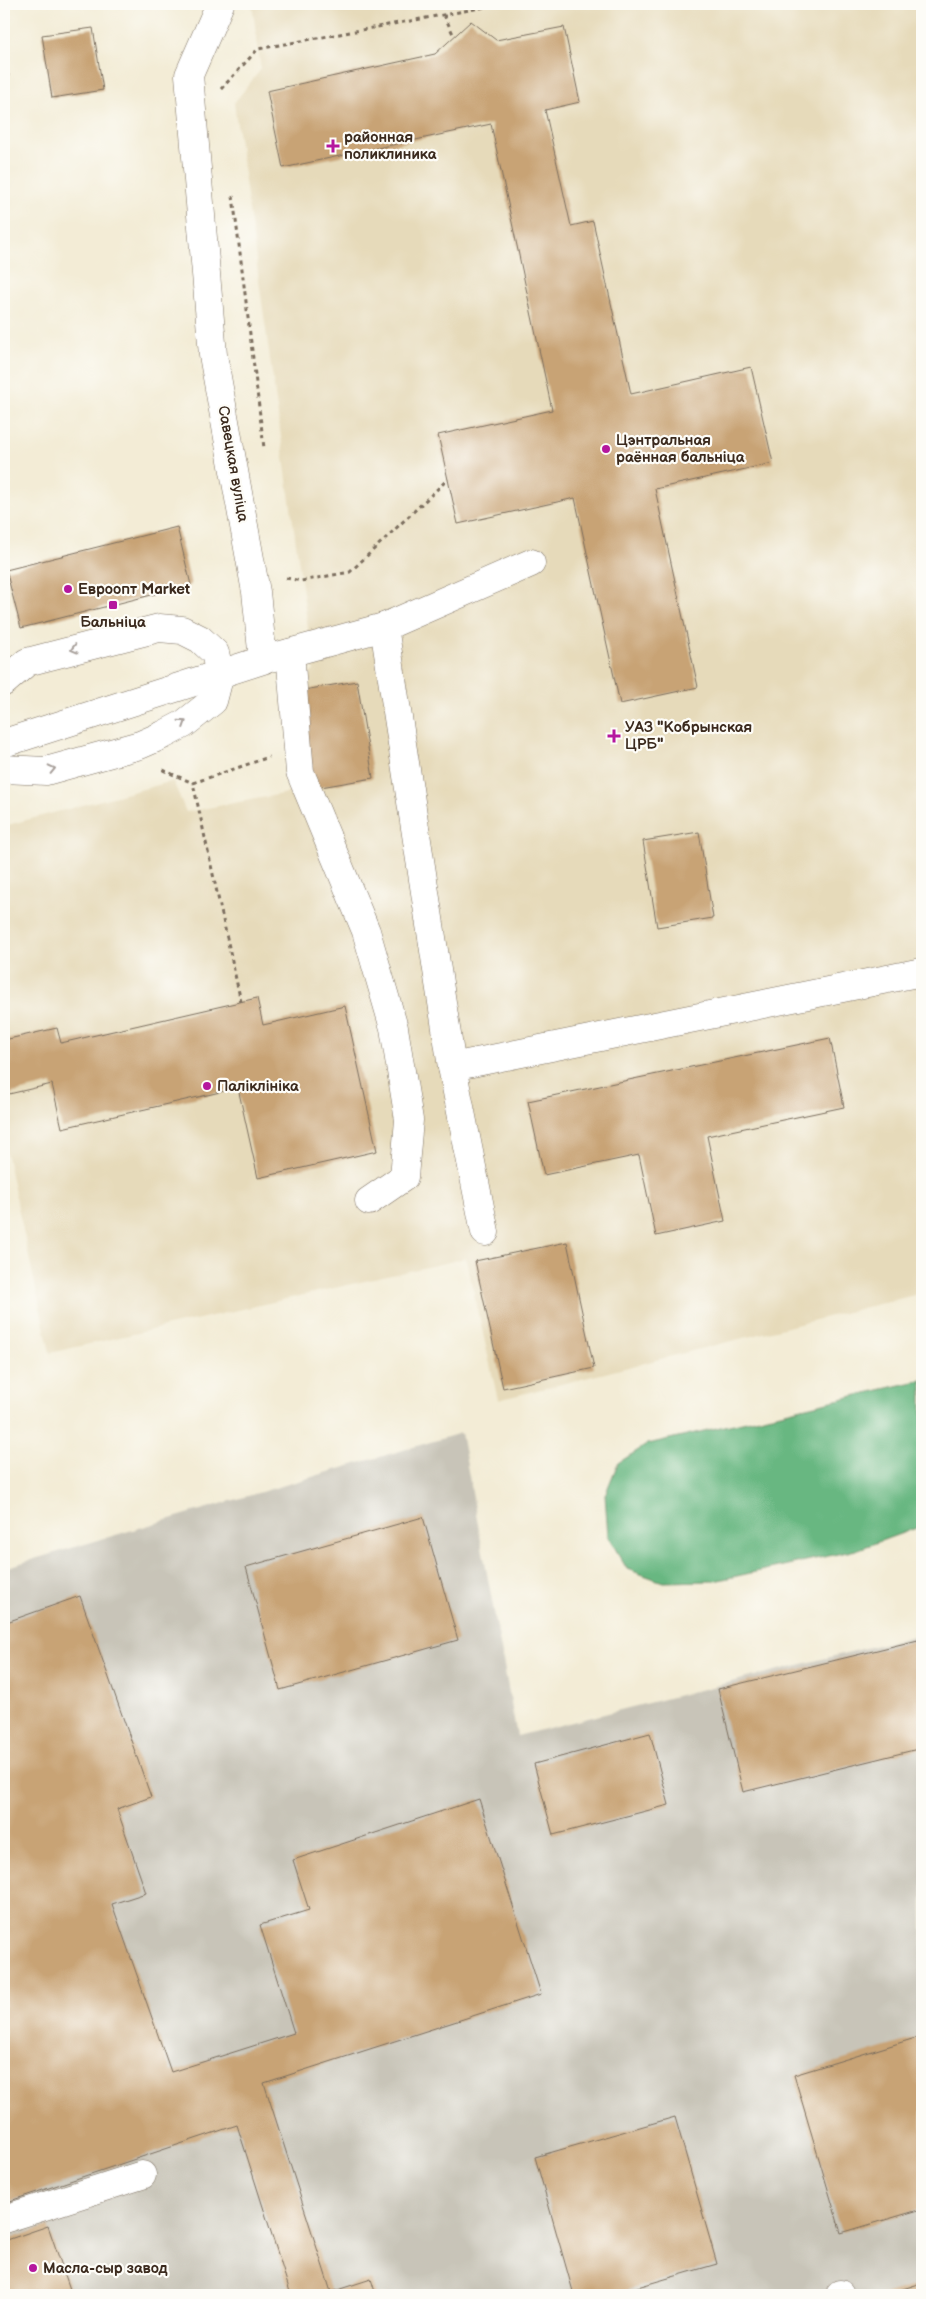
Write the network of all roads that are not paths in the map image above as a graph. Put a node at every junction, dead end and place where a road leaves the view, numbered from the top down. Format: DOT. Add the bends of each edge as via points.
graph roads {
  1 [pos="220,4"];
  2 [pos="531,563"];
  3 [pos="384,627"];
  4 [pos="290,653"];
  5 [pos="263,660"];
  6 [pos="220,674"];
  7 [pos="4,682"];
  8 [pos="4,743"];
  9 [pos="4,769"];
  10 [pos="922,972"];
  11 [pos="452,1067"];
  12 [pos="370,1201"];
  13 [pos="486,1232"];
  14 [pos="142,2175"];
  15 [pos="4,2219"];
  1 -- 5 [label="street, Савецкая вуліца" via="189,75 213,356 256,592"];
  2 -- 3 [label="street"];
  3 -- 4 [label="street"];
  3 -- 11 [label="street"];
  4 -- 5 [label="street"];
  4 -- 12 [label="street" via="300,772 366,931 394,1028 409,1120 404,1177"];
  5 -- 6 [label="street"];
  6 -- 7 [label="street, one-way" via="215,652 200,639 182,630 159,628 27,662"];
  6 -- 8 [label="street"];
  9 -- 6 [label="street, one-way" via="46,770 140,746 184,724 213,701"];
  10 -- 11 [label="street"];
  11 -- 13 [label="street"];
  14 -- 15 [label="street"];
}
